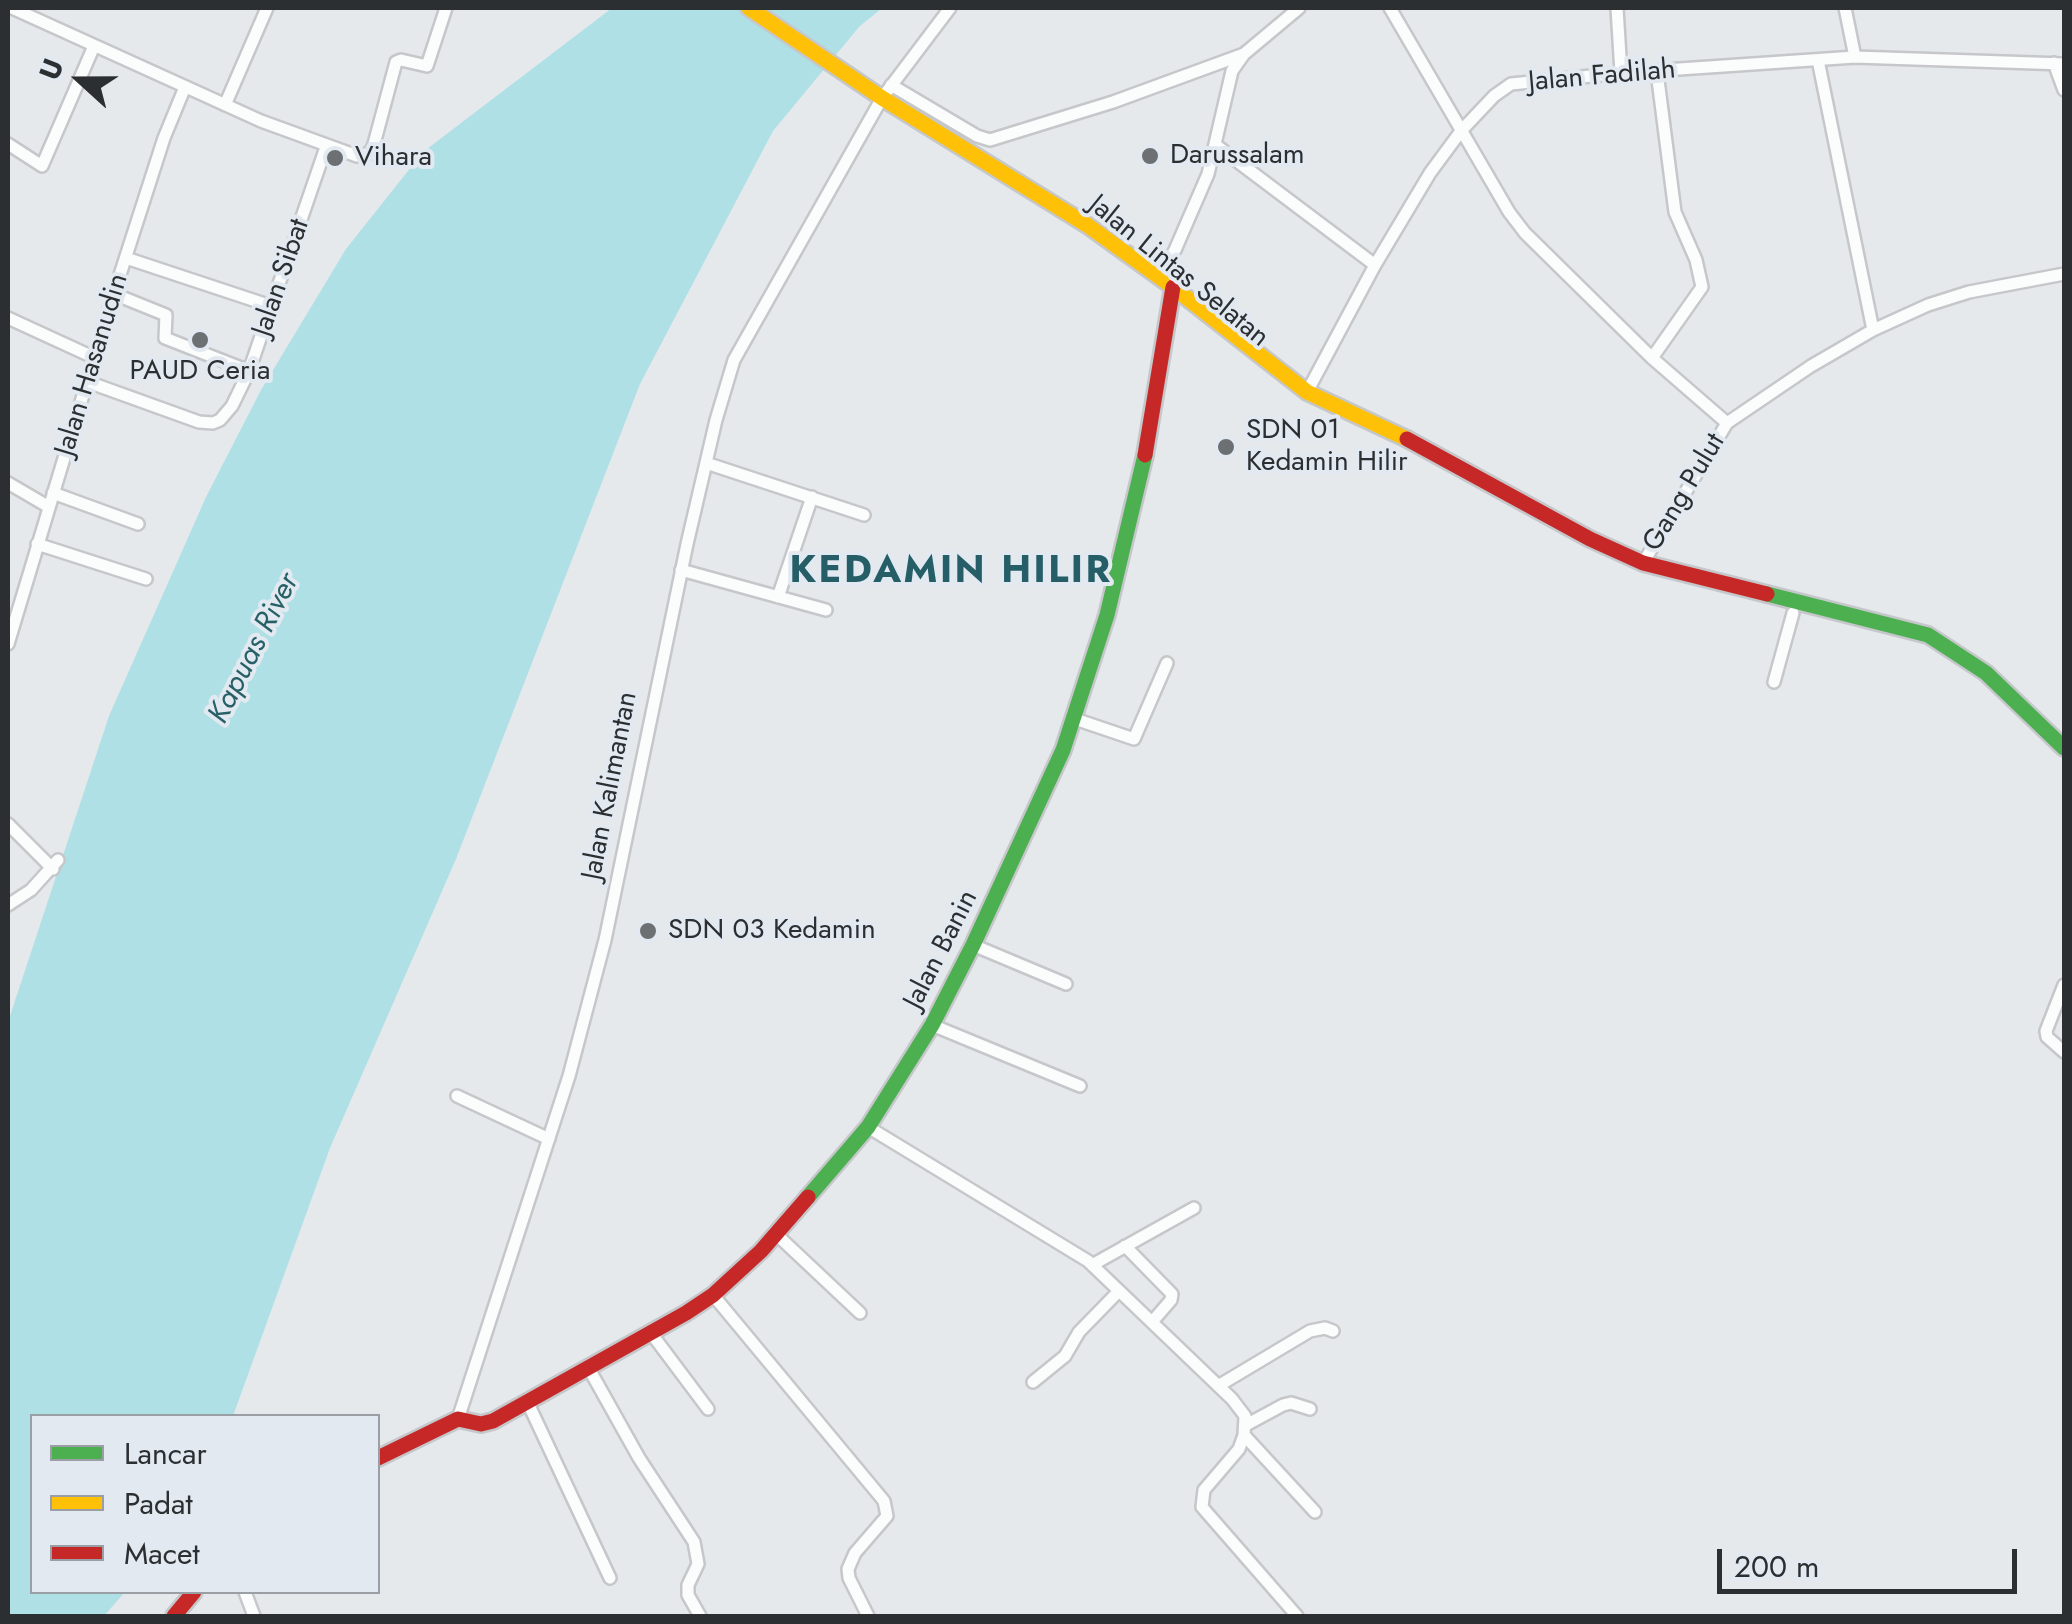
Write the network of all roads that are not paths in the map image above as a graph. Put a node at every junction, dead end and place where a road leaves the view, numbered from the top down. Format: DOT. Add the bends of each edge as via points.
graph roads {
  1 [pos="13,8"];
  2 [pos="267,8"];
  3 [pos="446,8"];
  4 [pos="749,8"];
  5 [pos="950,8"];
  6 [pos="1299,8"];
  7 [pos="1390,8"];
  8 [pos="1617,8"];
  9 [pos="1844,8"];
  10 [pos="8,20"];
  11 [pos="94,46"];
  12 [pos="1244,54"];
  13 [pos="1855,57"];
  14 [pos="1818,60"];
  15 [pos="2059,63"];
  16 [pos="1657,72"];
  17 [pos="1620,73"];
  18 [pos="184,88"];
  19 [pos="2064,90"];
  20 [pos="887,91"];
  21 [pos="225,105"];
  22 [pos="1461,131"];
  23 [pos="8,144"];
  24 [pos="326,146"];
  25 [pos="1217,146"];
  26 [pos="126,258"];
  27 [pos="1375,265"];
  28 [pos="2064,274"];
  29 [pos="1159,281"];
  30 [pos="114,294"];
  31 [pos="274,306"];
  32 [pos="8,318"];
  33 [pos="1873,330"];
  34 [pos="95,358"];
  35 [pos="1652,358"];
  36 [pos="249,371"];
  37 [pos="88,382"];
  38 [pos="1308,392"];
  39 [pos="1728,423"];
  40 [pos="706,463"];
  41 [pos="1457,470"];
  42 [pos="8,483"];
  43 [pos="53,493"];
  44 [pos="812,497"];
  45 [pos="49,508"];
  46 [pos="864,515"];
  47 [pos="138,524"];
  48 [pos="38,544"];
  49 [pos="1643,563"];
  50 [pos="681,570"];
  51 [pos="146,580"];
  52 [pos="1733,592"];
  53 [pos="778,597"];
  54 [pos="826,610"];
  55 [pos="1793,613"];
  56 [pos="12,617"];
  57 [pos="8,644"];
  58 [pos="1167,663"];
  59 [pos="1774,682"];
  60 [pos="1075,719"];
  61 [pos="2064,748"];
  62 [pos="2064,761"];
  63 [pos="8,824"];
  64 [pos="8,905"];
  65 [pos="974,946"];
  66 [pos="1066,984"];
  67 [pos="2064,985"];
  68 [pos="932,1025"];
  69 [pos="2064,1052"];
  70 [pos="1080,1086"];
  71 [pos="457,1096"];
  72 [pos="868,1127"];
  73 [pos="549,1139"];
  74 [pos="1194,1208"];
  75 [pos="776,1234"];
  76 [pos="1125,1246"];
  77 [pos="1092,1265"];
  78 [pos="1119,1290"];
  79 [pos="713,1295"];
  80 [pos="860,1313"];
  81 [pos="1152,1322"];
  82 [pos="1333,1331"];
  83 [pos="651,1332"];
  84 [pos="588,1368"];
  85 [pos="1034,1382"];
  86 [pos="1218,1386"];
  87 [pos="528,1401"];
  88 [pos="708,1409"];
  89 [pos="1310,1409"];
  90 [pos="458,1419"];
  91 [pos="1245,1430"];
  92 [pos="380,1457"];
  93 [pos="1316,1512"];
  94 [pos="610,1578"];
  95 [pos="192,1594"];
  96 [pos="864,1615"];
  97 [pos="174,1616"];
  98 [pos="700,1616"];
  99 [pos="1298,1616"];
  1 -- 10 [label="street"];
  1 -- 11 [label="street"];
  2 -- 21 [label="street"];
  3 -- 24 [label="street" via="427,66 401,60 393,68 370,154"];
  4 -- 20 [label="main road, Jalan Lintas Selatan" via="862,85"];
  5 -- 20 [label="street, Jalan Kalimantan"];
  6 -- 12 [label="street, Jalan Banin"];
  7 -- 22 [label="street"];
  8 -- 17 [label="street"];
  9 -- 13 [label="street"];
  11 -- 18 [label="street"];
  11 -- 23 [label="street" via="42,166"];
  12 -- 20 [label="street" via="990,140"];
  12 -- 25 [label="street, Jalan Banin" via="1226,90"];
  13 -- 14 [label="street, Jalan Fadilah"];
  13 -- 15 [label="street, Jalan Fadilah"];
  14 -- 16 [label="street, Jalan Fadilah"];
  14 -- 33 [label="street"];
  15 -- 19 [label="street"];
  16 -- 17 [label="street, Jalan Fadilah"];
  16 -- 35 [label="street" via="1675,212 1702,287"];
  17 -- 22 [label="street, Jalan Fadilah" via="1512,84"];
  18 -- 21 [label="street"];
  18 -- 26 [label="street, Jalan Hasanudin"];
  20 -- 29 [label="main road, Jalan Lintas Selatan"];
  20 -- 40 [label="street, Jalan Kalimantan" via="734,360"];
  21 -- 24 [label="street"];
  22 -- 27 [label="street, Jalan Fadilah"];
  22 -- 35 [label="street" via="1525,233"];
  24 -- 31 [label="street, Jalan Sibat"];
  25 -- 27 [label="street"];
  25 -- 29 [label="street, Jalan Banin"];
  26 -- 30 [label="street, Jalan Hasanudin"];
  26 -- 31 [label="street"];
  27 -- 38 [label="street, Jalan Fadilah"];
  28 -- 33 [label="street" via="1928,304"];
  29 -- 38 [label="main road, Jalan Lintas Selatan"];
  29 -- 41 [label="main road, Jalan Lintas Selatan" via="1304,403"];
  29 -- 60 [label="main road, Jalan Banin" via="1141,480"];
  30 -- 34 [label="street, Jalan Hasanudin"];
  30 -- 36 [label="street" via="166,315 165,338"];
  31 -- 36 [label="street, Jalan Sibat"];
  32 -- 34 [label="street"];
  33 -- 39 [label="street"];
  34 -- 37 [label="street, Jalan Hasanudin"];
  35 -- 39 [label="street"];
  36 -- 37 [label="street, Jalan Sibat" via="220,420 200,422"];
  37 -- 43 [label="street, Jalan Hasanudin"];
  38 -- 41 [label="main road, Jalan Lintas Selatan"];
  39 -- 49 [label="street, Gang Pulut"];
  40 -- 44 [label="street"];
  40 -- 50 [label="street, Jalan Kalimantan"];
  41 -- 49 [label="main road, Jalan Lintas Selatan"];
  41 -- 52 [label="main road, Jalan Lintas Selatan" via="1632,568"];
  42 -- 45 [label="street"];
  43 -- 45 [label="street, Jalan Hasanudin"];
  43 -- 47 [label="street"];
  44 -- 46 [label="street"];
  44 -- 53 [label="street"];
  45 -- 48 [label="street, Jalan Hasanudin"];
  48 -- 51 [label="street"];
  48 -- 56 [label="street, Jalan Hasanudin"];
  49 -- 52 [label="main road, Jalan Lintas Selatan"];
  50 -- 53 [label="street"];
  50 -- 73 [label="street, Jalan Kalimantan" via="605,940"];
  52 -- 55 [label="main road, Jalan Lintas Selatan"];
  52 -- 61 [label="main road, Jalan Lintas Selatan" via="1928,635 1986,673"];
  53 -- 54 [label="street"];
  55 -- 59 [label="street"];
  55 -- 62 [label="main road, Jalan Lintas Selatan" via="1901,636 1940,653"];
  56 -- 57 [label="street, Jalan Hasanudin"];
  58 -- 60 [label="street" via="1134,739"];
  60 -- 65 [label="main road, Jalan Banin"];
  63 -- 64 [label="street" via="55,864"];
  65 -- 66 [label="street"];
  65 -- 68 [label="main road, Jalan Banin"];
  67 -- 69 [label="street" via="2046,1031"];
  68 -- 70 [label="street"];
  68 -- 72 [label="main road, Jalan Banin"];
  71 -- 73 [label="street"];
  72 -- 75 [label="main road, Jalan Banin"];
  72 -- 77 [label="street"];
  73 -- 90 [label="street, Jalan Kalimantan"];
  74 -- 76 [label="street"];
  75 -- 79 [label="main road, Jalan Banin"];
  75 -- 80 [label="street"];
  76 -- 77 [label="street"];
  76 -- 81 [label="street" via="1172,1294"];
  77 -- 78 [label="street"];
  78 -- 81 [label="street"];
  78 -- 85 [label="street" via="1065,1356"];
  79 -- 83 [label="main road, Jalan Banin"];
  79 -- 96 [label="street" via="884,1501 887,1516 848,1569"];
  81 -- 86 [label="street"];
  82 -- 86 [label="street" via="1310,1331"];
  83 -- 84 [label="main road, Jalan Banin"];
  83 -- 88 [label="street"];
  84 -- 87 [label="main road, Jalan Banin"];
  84 -- 98 [label="street" via="694,1542 698,1564 688,1595"];
  86 -- 91 [label="street" via="1244,1416"];
  87 -- 90 [label="main road, Jalan Banin" via="481,1424"];
  87 -- 94 [label="street"];
  89 -- 91 [label="street" via="1282,1405"];
  90 -- 92 [label="main road"];
  91 -- 93 [label="street"];
  91 -- 99 [label="street" via="1239,1450 1204,1490 1202,1507"];
  95 -- 97 [label="main road"];
}
